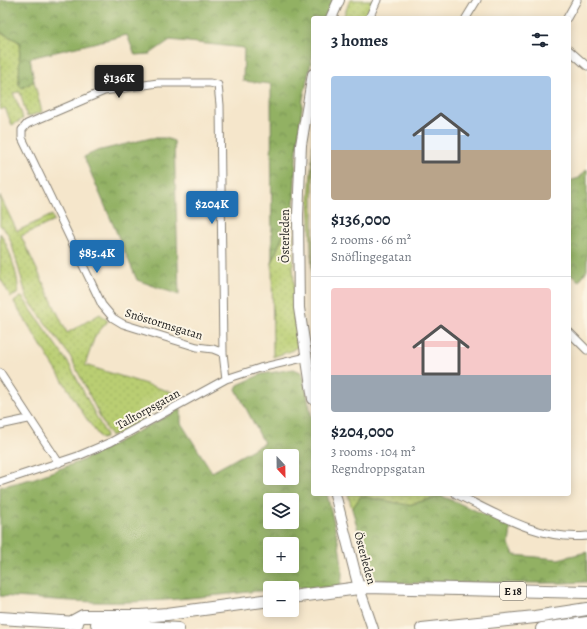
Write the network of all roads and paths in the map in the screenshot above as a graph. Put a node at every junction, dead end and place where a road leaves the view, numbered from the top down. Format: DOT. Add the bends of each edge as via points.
graph roads {
  1 [pos="339,0"];
  2 [pos="377,0"];
  3 [pos="477,0"];
  4 [pos="577,0"];
  5 [pos="332,16"];
  6 [pos="370,16"];
  7 [pos="467,16"];
  8 [pos="568,16"];
  9 [pos="571,52"];
  10 [pos="587,66"];
  11 [pos="311,86"];
  12 [pos="571,334"];
  13 [pos="587,350"];
  14 [pos="223,353"];
  15 [pos="306,357"];
  16 [pos="0,373"];
  17 [pos="226,379"];
  18 [pos="311,387"];
  19 [pos="28,419"];
  20 [pos="0,425"];
  21 [pos="59,463"];
  22 [pos="0,482"];
  23 [pos="336,496"];
  24 [pos="460,496"];
  25 [pos="587,536"];
  26 [pos="359,588"];
  27 [pos="587,592"];
  28 [pos="299,596"];
  29 [pos="263,601"];
  30 [pos="587,609"];
  31 [pos="0,618"];
  32 [pos="70,622"];
  33 [pos="587,623"];
  34 [pos="178,629"];
  35 [pos="373,629"];
  36 [pos="422,629"];
  37 [pos="542,629"];
  1 -- 5 [label="main road"];
  2 -- 6 [label="street"];
  3 -- 7 [label="street"];
  4 -- 8 [label="street"];
  9 -- 10 [label="street"];
  11 -- 15 [label="main road, Österleden" via="298,182 299,308"];
  12 -- 13 [label="street"];
  14 -- 14 [label="street, Snöstormsgatan" via="157,336 113,318 102,305 26,146 22,133 26,124 104,91 158,83 214,83 219,90 220,105"];
  14 -- 17 [label="street"];
  15 -- 17 [label="street, Talltorpsgatan"];
  15 -- 18 [label="main road, Österleden"];
  16 -- 19 [label="street"];
  17 -- 21 [label="street, Talltorpsgatan" via="111,442"];
  19 -- 20 [label="street"];
  19 -- 21 [label="street"];
  21 -- 22 [label="street, Talltorpsgatan"];
  23 -- 26 [label="main road, Österleden"];
  24 -- 25 [label="street" via="526,528 556,535"];
  26 -- 27 [label="highway, E 18"];
  26 -- 28 [label="highway, E 18"];
  26 -- 35 [label="main road, Österleden"];
  29 -- 32 [label="highway" via="160,615 82,616"];
  30 -- 36 [label="highway"];
  31 -- 32 [label="highway"];
  32 -- 34 [label="highway"];
  33 -- 37 [label="highway"];
}
